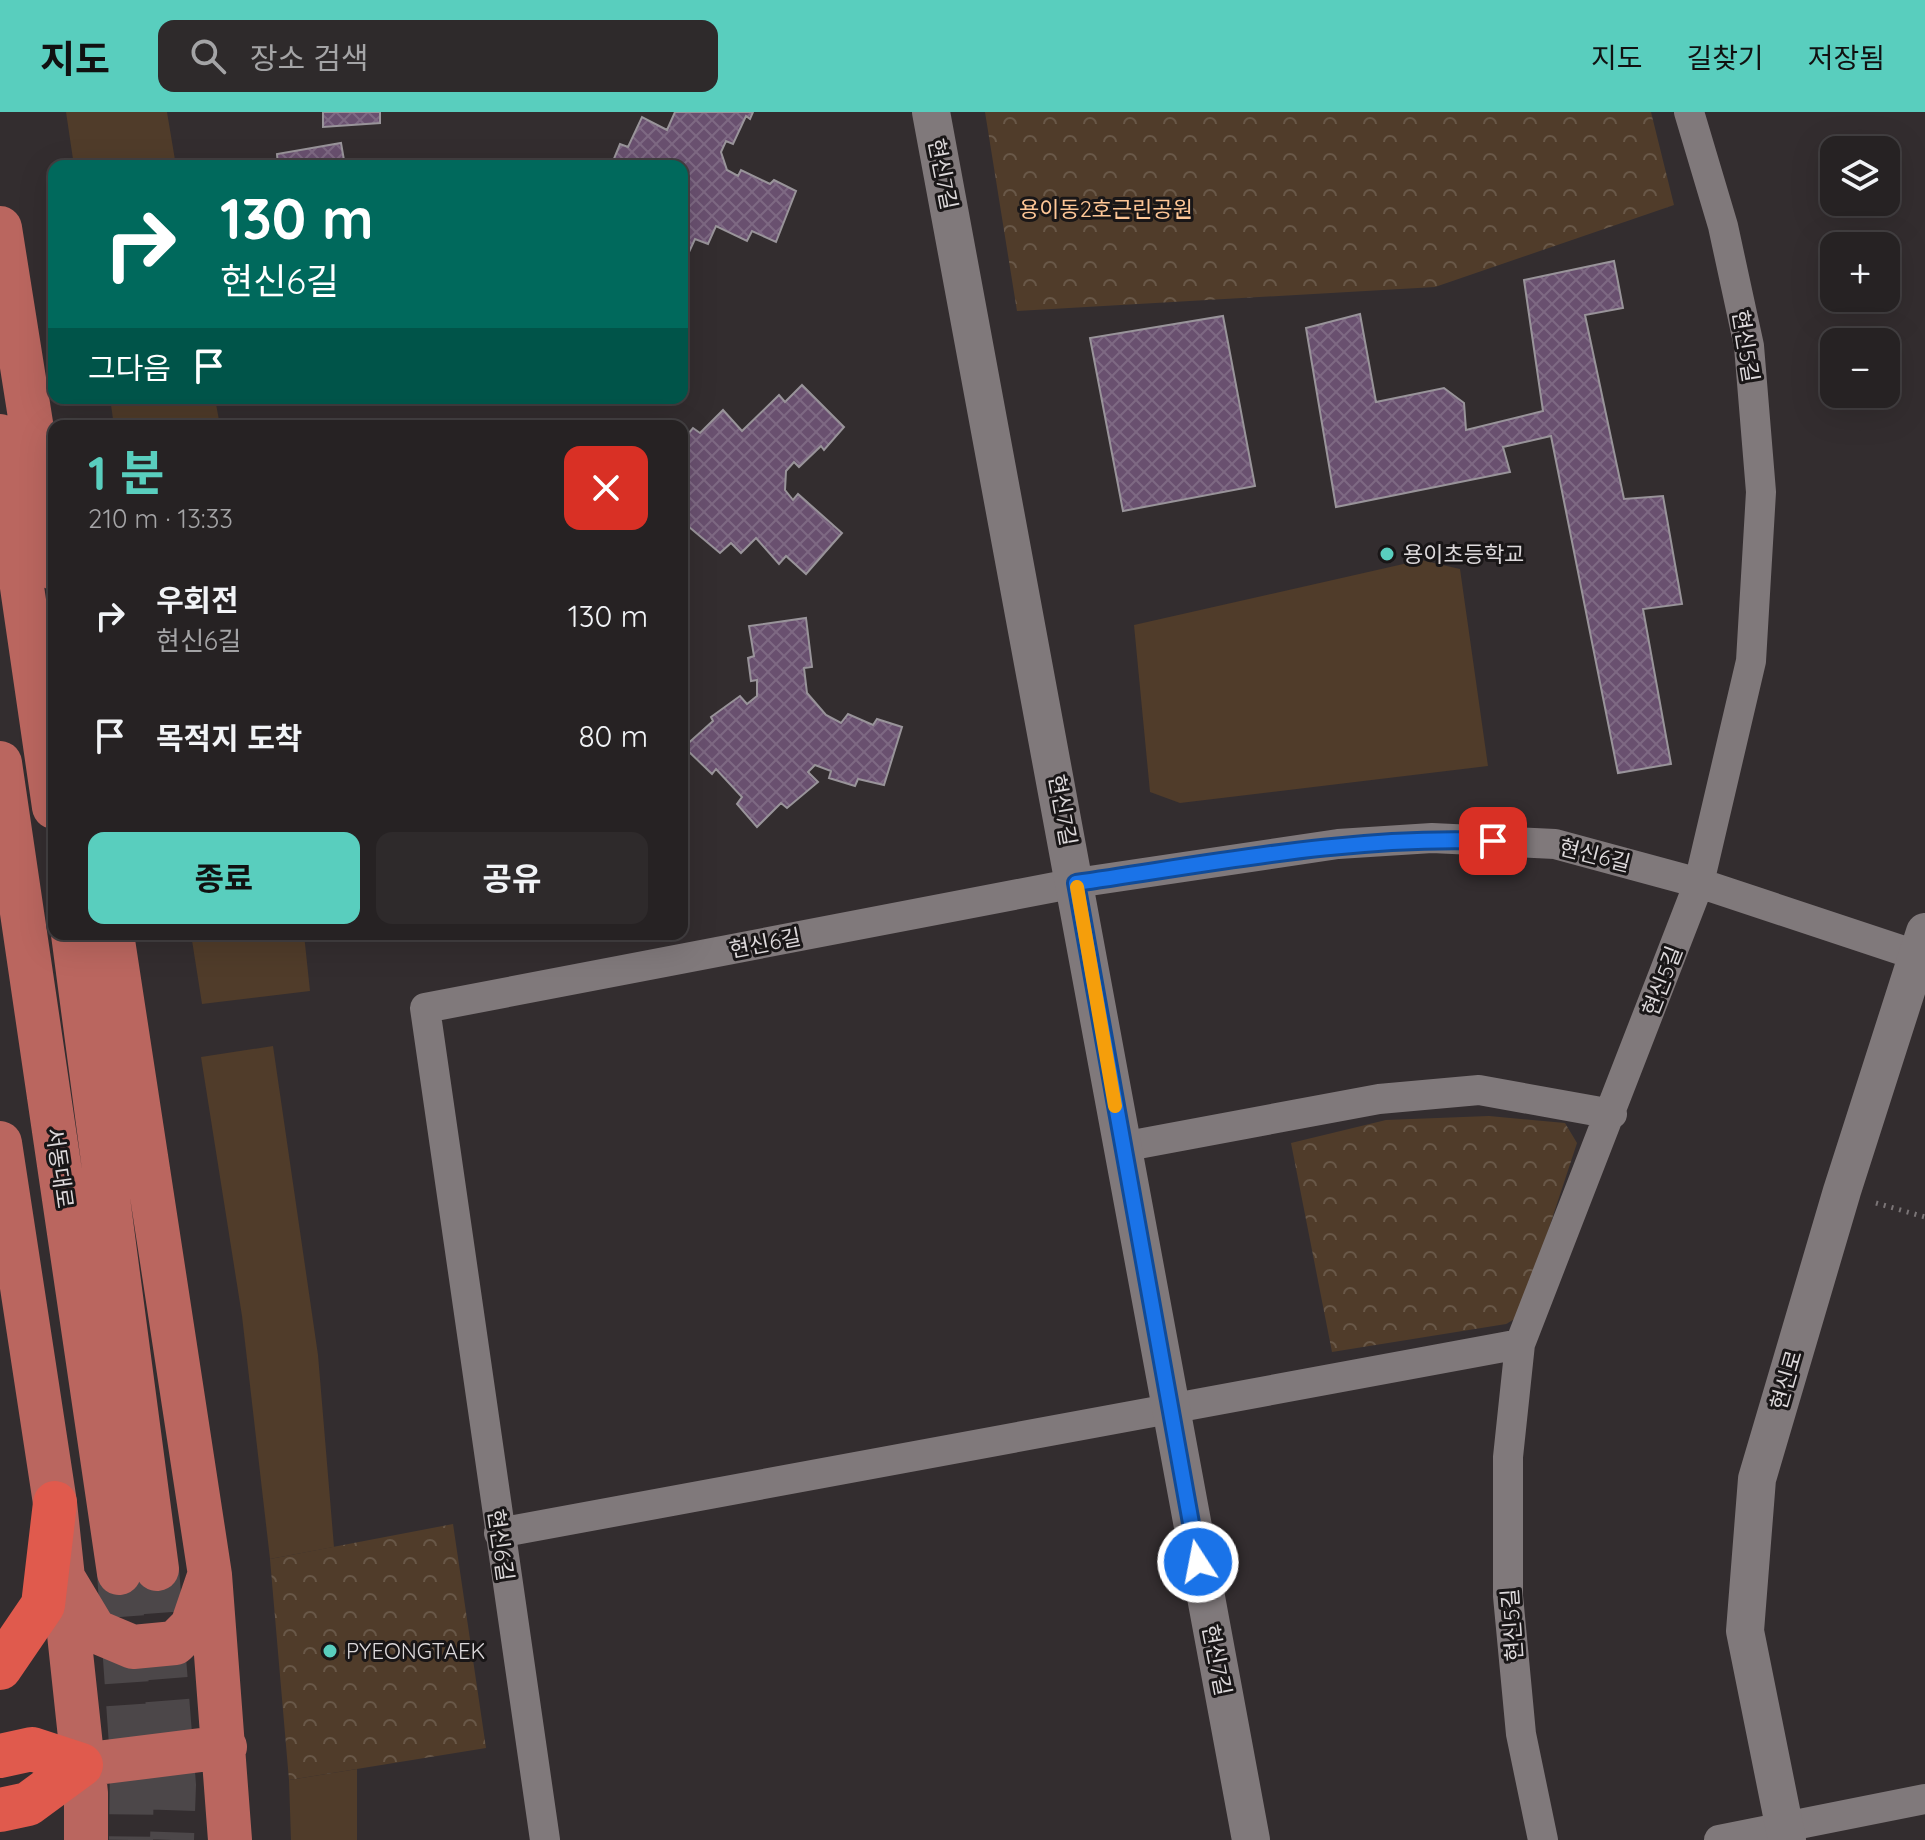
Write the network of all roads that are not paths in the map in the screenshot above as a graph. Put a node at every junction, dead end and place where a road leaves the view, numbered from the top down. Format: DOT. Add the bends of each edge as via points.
graph roads {
  1 [pos="931,112"];
  2 [pos="1689,112"];
  3 [pos="0,228"];
  4 [pos="0,436"];
  5 [pos="48,530"];
  6 [pos="0,763"];
  7 [pos="48,766"];
  8 [pos="1076,883"];
  9 [pos="1699,883"];
  10 [pos="74,940"];
  11 [pos="113,940"];
  12 [pos="1923,949"];
  13 [pos="1612,1114"];
  14 [pos="0,1143"];
  15 [pos="1122,1147"];
  16 [pos="1520,1344"];
  17 [pos="1168,1407"];
  18 [pos="55,1503"];
  19 [pos="499,1533"];
  20 [pos="210,1575"];
  21 [pos="62,1576"];
  22 [pos="0,1668"];
  23 [pos="225,1747"];
  24 [pos="0,1756"];
  25 [pos="81,1765"];
  26 [pos="1925,1799"];
  27 [pos="0,1810"];
  28 [pos="1786,1835"];
  29 [pos="86,1840"];
  30 [pos="230,1840"];
  31 [pos="545,1840"];
  32 [pos="1251,1840"];
  33 [pos="1543,1840"];
  34 [pos="1719,1840"];
  1 -- 8 [label="street, 현신7길"];
  2 -- 9 [label="street, 현신5길" via="1723,226 1749,346 1761,492 1751,661"];
  3 -- 5 [label="main road"];
  4 -- 7 [label="main road"];
  6 -- 10 [label="main road, 서동대로" via="138,1571"];
  8 -- 9 [label="street, 현신6길" via="1338,844 1432,838 1555,844"];
  8 -- 15 [label="street, 현신7길"];
  8 -- 19 [label="street, 현신6길" via="425,1008"];
  9 -- 12 [label="street, 현신6길"];
  9 -- 13 [label="street, 현신5길"];
  11 -- 20 [label="main road"];
  12 -- 28 [label="street, 현신로" via="1842,1191 1757,1479 1745,1631"];
  13 -- 15 [label="street" via="1479,1090 1379,1099"];
  13 -- 16 [label="street, 현신5길"];
  14 -- 18 [label="main road"];
  15 -- 17 [label="street, 현신7길"];
  16 -- 17 [label="street"];
  16 -- 33 [label="street, 현신5길" via="1508,1457 1508,1596 1521,1734"];
  17 -- 19 [label="street"];
  17 -- 32 [label="street, 현신7길"];
  18 -- 21 [label="main road"];
  18 -- 22 [label="highway" via="43,1605"];
  19 -- 31 [label="street, 현신6길"];
  20 -- 21 [label="main road" via="192,1626 175,1643 133,1647 95,1631"];
  20 -- 23 [label="main road"];
  21 -- 25 [label="main road"];
  23 -- 25 [label="main road"];
  23 -- 30 [label="main road"];
  24 -- 25 [label="highway" via="32,1749"];
  25 -- 27 [label="highway" via="28,1804"];
  25 -- 29 [label="main road"];
  26 -- 28 [label="street"];
  28 -- 34 [label="street"];
}
